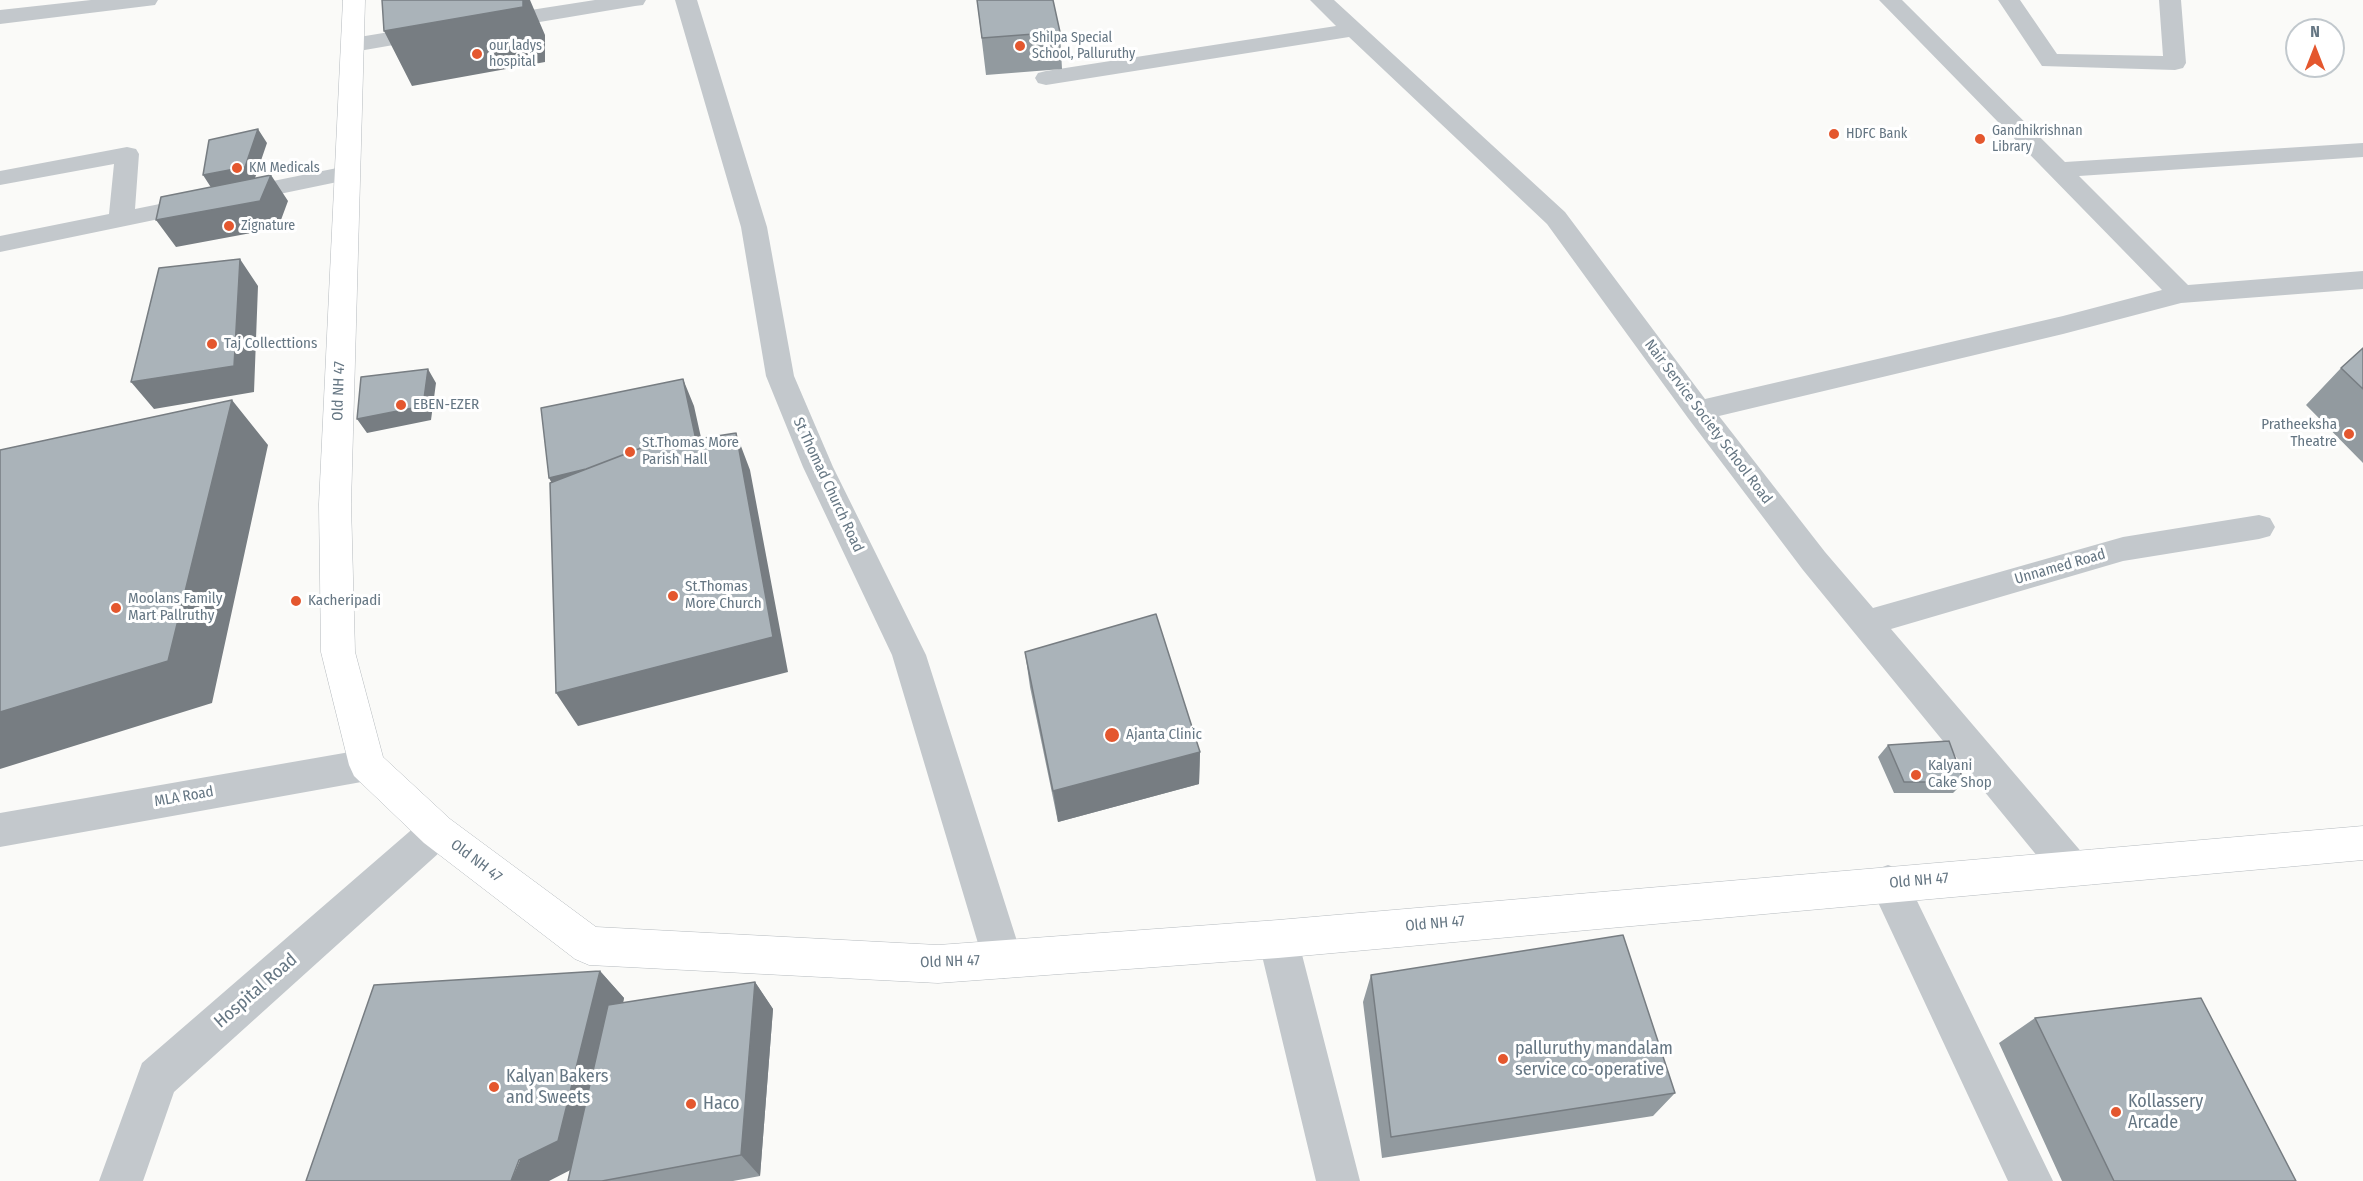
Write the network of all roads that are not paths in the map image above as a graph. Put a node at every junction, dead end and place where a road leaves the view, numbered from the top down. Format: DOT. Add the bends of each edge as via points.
graph roads {
  1 [pos="147,0"];
  2 [pos="354,0"];
  3 [pos="635,0"];
  4 [pos="686,0"];
  5 [pos="1321,0"];
  6 [pos="1890,0"];
  7 [pos="2009,0"];
  8 [pos="2170,0"];
  9 [pos="0,17"];
  10 [pos="470,26"];
  11 [pos="447,30"];
  12 [pos="1354,30"];
  13 [pos="353,45"];
  14 [pos="1046,78"];
  15 [pos="2363,150"];
  16 [pos="2058,170"];
  17 [pos="347,173"];
  18 [pos="0,178"];
  19 [pos="121,219"];
  20 [pos="0,244"];
  21 [pos="2363,280"];
  22 [pos="2181,294"];
  23 [pos="1698,411"];
  24 [pos="2259,527"];
  25 [pos="1866,623"];
  26 [pos="368,765"];
  27 [pos="0,830"];
  28 [pos="437,831"];
  29 [pos="2363,843"];
  30 [pos="2070,867"];
  31 [pos="1888,883"];
  32 [pos="1278,939"];
  33 [pos="1003,960"];
  34 [pos="121,1181"];
  35 [pos="1338,1181"];
  36 [pos="2031,1181"];
  1 -- 9 [label="street"];
  2 -- 13 [label="main road, Old NH 47"];
  3 -- 10 [label="street"];
  4 -- 33 [label="street, St Thomad Church Road" via="754,227 780,376 818,467 909,655"];
  5 -- 12 [label="street, Nair Service Society School Road"];
  6 -- 16 [label="street"];
  7 -- 8 [label="street" via="2050,61 2175,63"];
  11 -- 13 [label="street"];
  12 -- 14 [label="street"];
  12 -- 23 [label="street, Nair Service Society School Road" via="1556,218"];
  13 -- 17 [label="main road, Old NH 47"];
  15 -- 16 [label="street"];
  16 -- 22 [label="street"];
  17 -- 19 [label="street"];
  17 -- 26 [label="main road, Old NH 47" via="335,504 338,652"];
  18 -- 19 [label="street" via="128,154"];
  19 -- 20 [label="street"];
  21 -- 22 [label="street"];
  22 -- 23 [label="street"];
  23 -- 25 [label="street, Nair Service Society School Road"];
  24 -- 25 [label="street, Unnamed Road" via="2123,549"];
  25 -- 30 [label="street, Nair Service Society School Road"];
  26 -- 27 [label="street, MLA Road"];
  26 -- 28 [label="main road, Old NH 47"];
  28 -- 33 [label="main road, Old NH 47" via="589,946 938,964"];
  28 -- 34 [label="street, Hospital Road" via="157,1078"];
  29 -- 30 [label="main road, Old NH 47"];
  30 -- 31 [label="main road, Old NH 47"];
  31 -- 32 [label="main road, Old NH 47"];
  31 -- 36 [label="street"];
  32 -- 33 [label="main road, Old NH 47"];
  32 -- 35 [label="street"];
}
